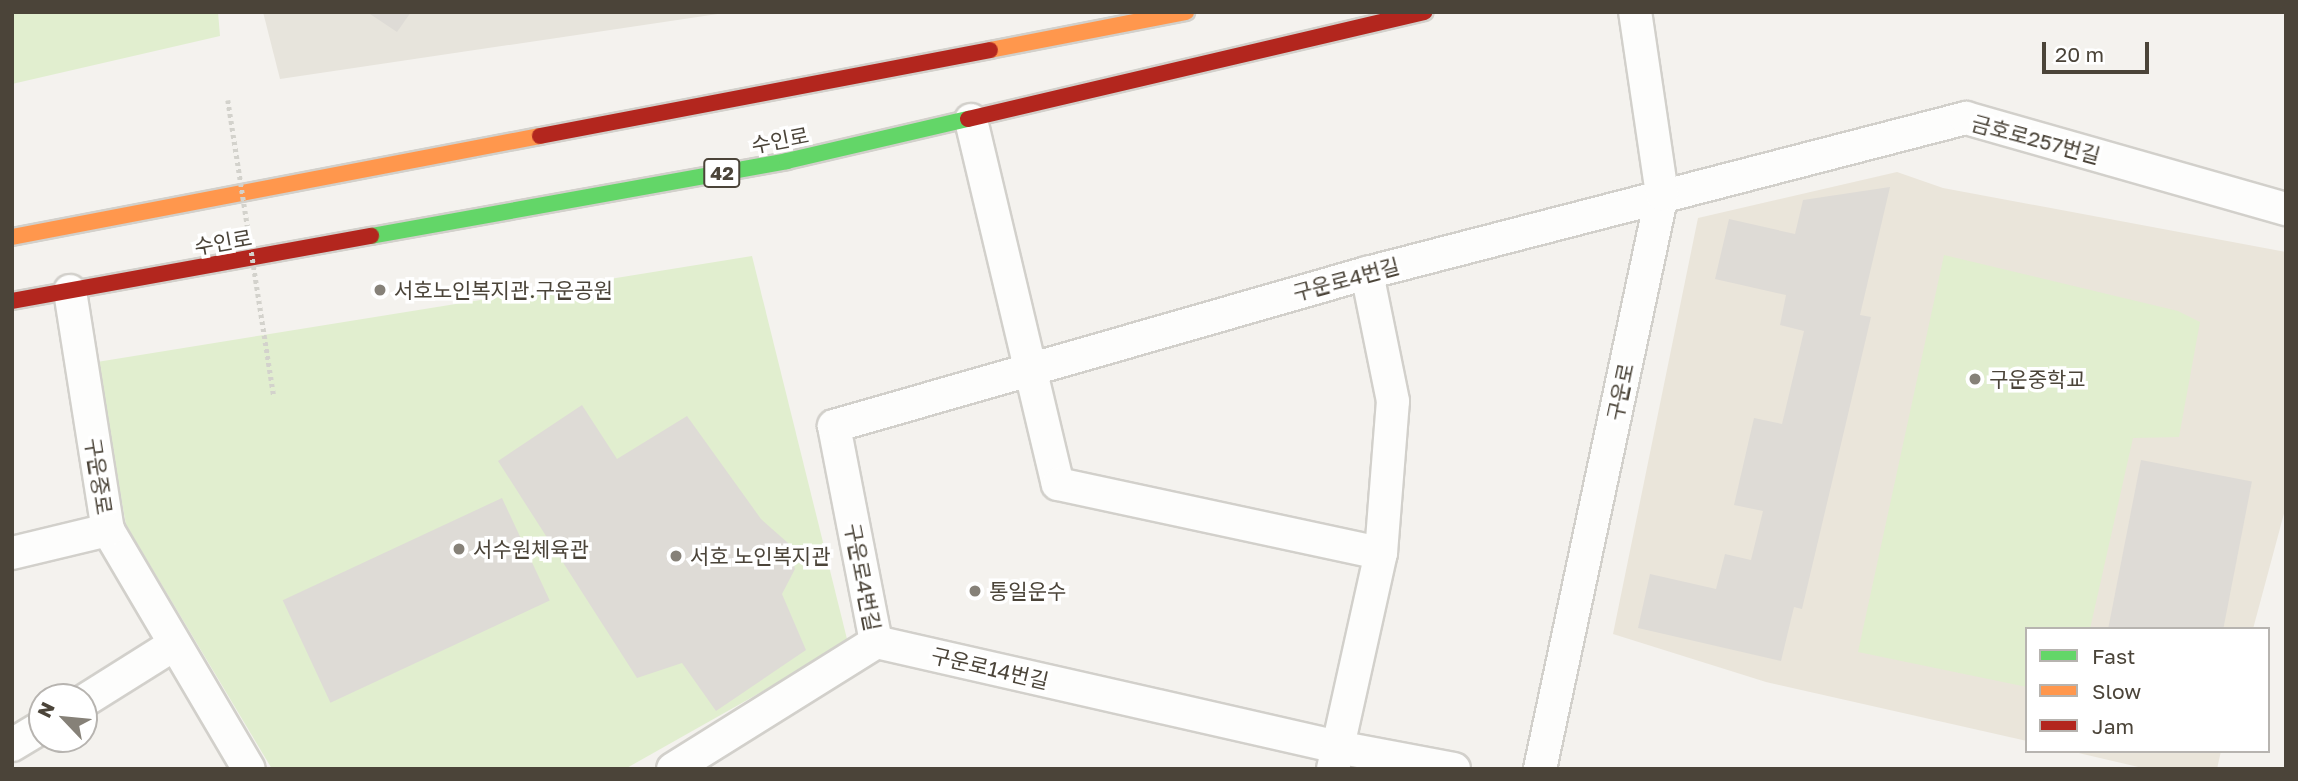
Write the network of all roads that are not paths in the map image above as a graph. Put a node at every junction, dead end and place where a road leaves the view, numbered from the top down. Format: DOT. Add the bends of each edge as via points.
graph roads {
  1 [pos="1186,12"];
  2 [pos="1426,12"];
  3 [pos="1635,12"];
  4 [pos="971,120"];
  5 [pos="1662,194"];
  6 [pos="2286,209"];
  7 [pos="12,237"];
  8 [pos="1367,273"];
  9 [pos="70,291"];
  10 [pos="12,301"];
  11 [pos="1031,366"];
  12 [pos="108,530"];
  13 [pos="12,553"];
  14 [pos="1381,553"];
  15 [pos="876,642"];
  16 [pos="175,644"];
  17 [pos="98,692"];
  18 [pos="28,736"];
  19 [pos="12,746"];
  20 [pos="12,755"];
  21 [pos="1335,758"];
  22 [pos="21,769"];
  23 [pos="249,769"];
  24 [pos="673,769"];
  25 [pos="1454,769"];
  26 [pos="1540,769"];
  1 -- 7 [label="main road, 수인로"];
  2 -- 4 [label="main road, 수인로 / 42"];
  3 -- 5 [label="street, 구운로"];
  4 -- 9 [label="main road, 수인로 / 42" via="787,161"];
  4 -- 11 [label="street"];
  5 -- 6 [label="street, 금호로257번길" via="1966,118"];
  5 -- 8 [label="street, 구운로4번길"];
  5 -- 26 [label="street, 구운로"];
  8 -- 11 [label="street, 구운로4번길"];
  8 -- 14 [label="street" via="1393,401"];
  9 -- 10 [label="main road, 수인로 / 42"];
  9 -- 12 [label="street, 구운중로"];
  11 -- 14 [label="street" via="1058,484"];
  11 -- 15 [label="street, 구운로4번길" via="834,426"];
  12 -- 13 [label="street"];
  12 -- 16 [label="street, 구운중로"];
  14 -- 21 [label="street"];
  15 -- 21 [label="street, 구운로14번길"];
  15 -- 24 [label="street"];
  16 -- 17 [label="street"];
  16 -- 23 [label="street, 구운중로"];
  18 -- 19 [label="street"];
  20 -- 22 [label="street"];
  21 -- 25 [label="street, 구운로14번길"];
}
